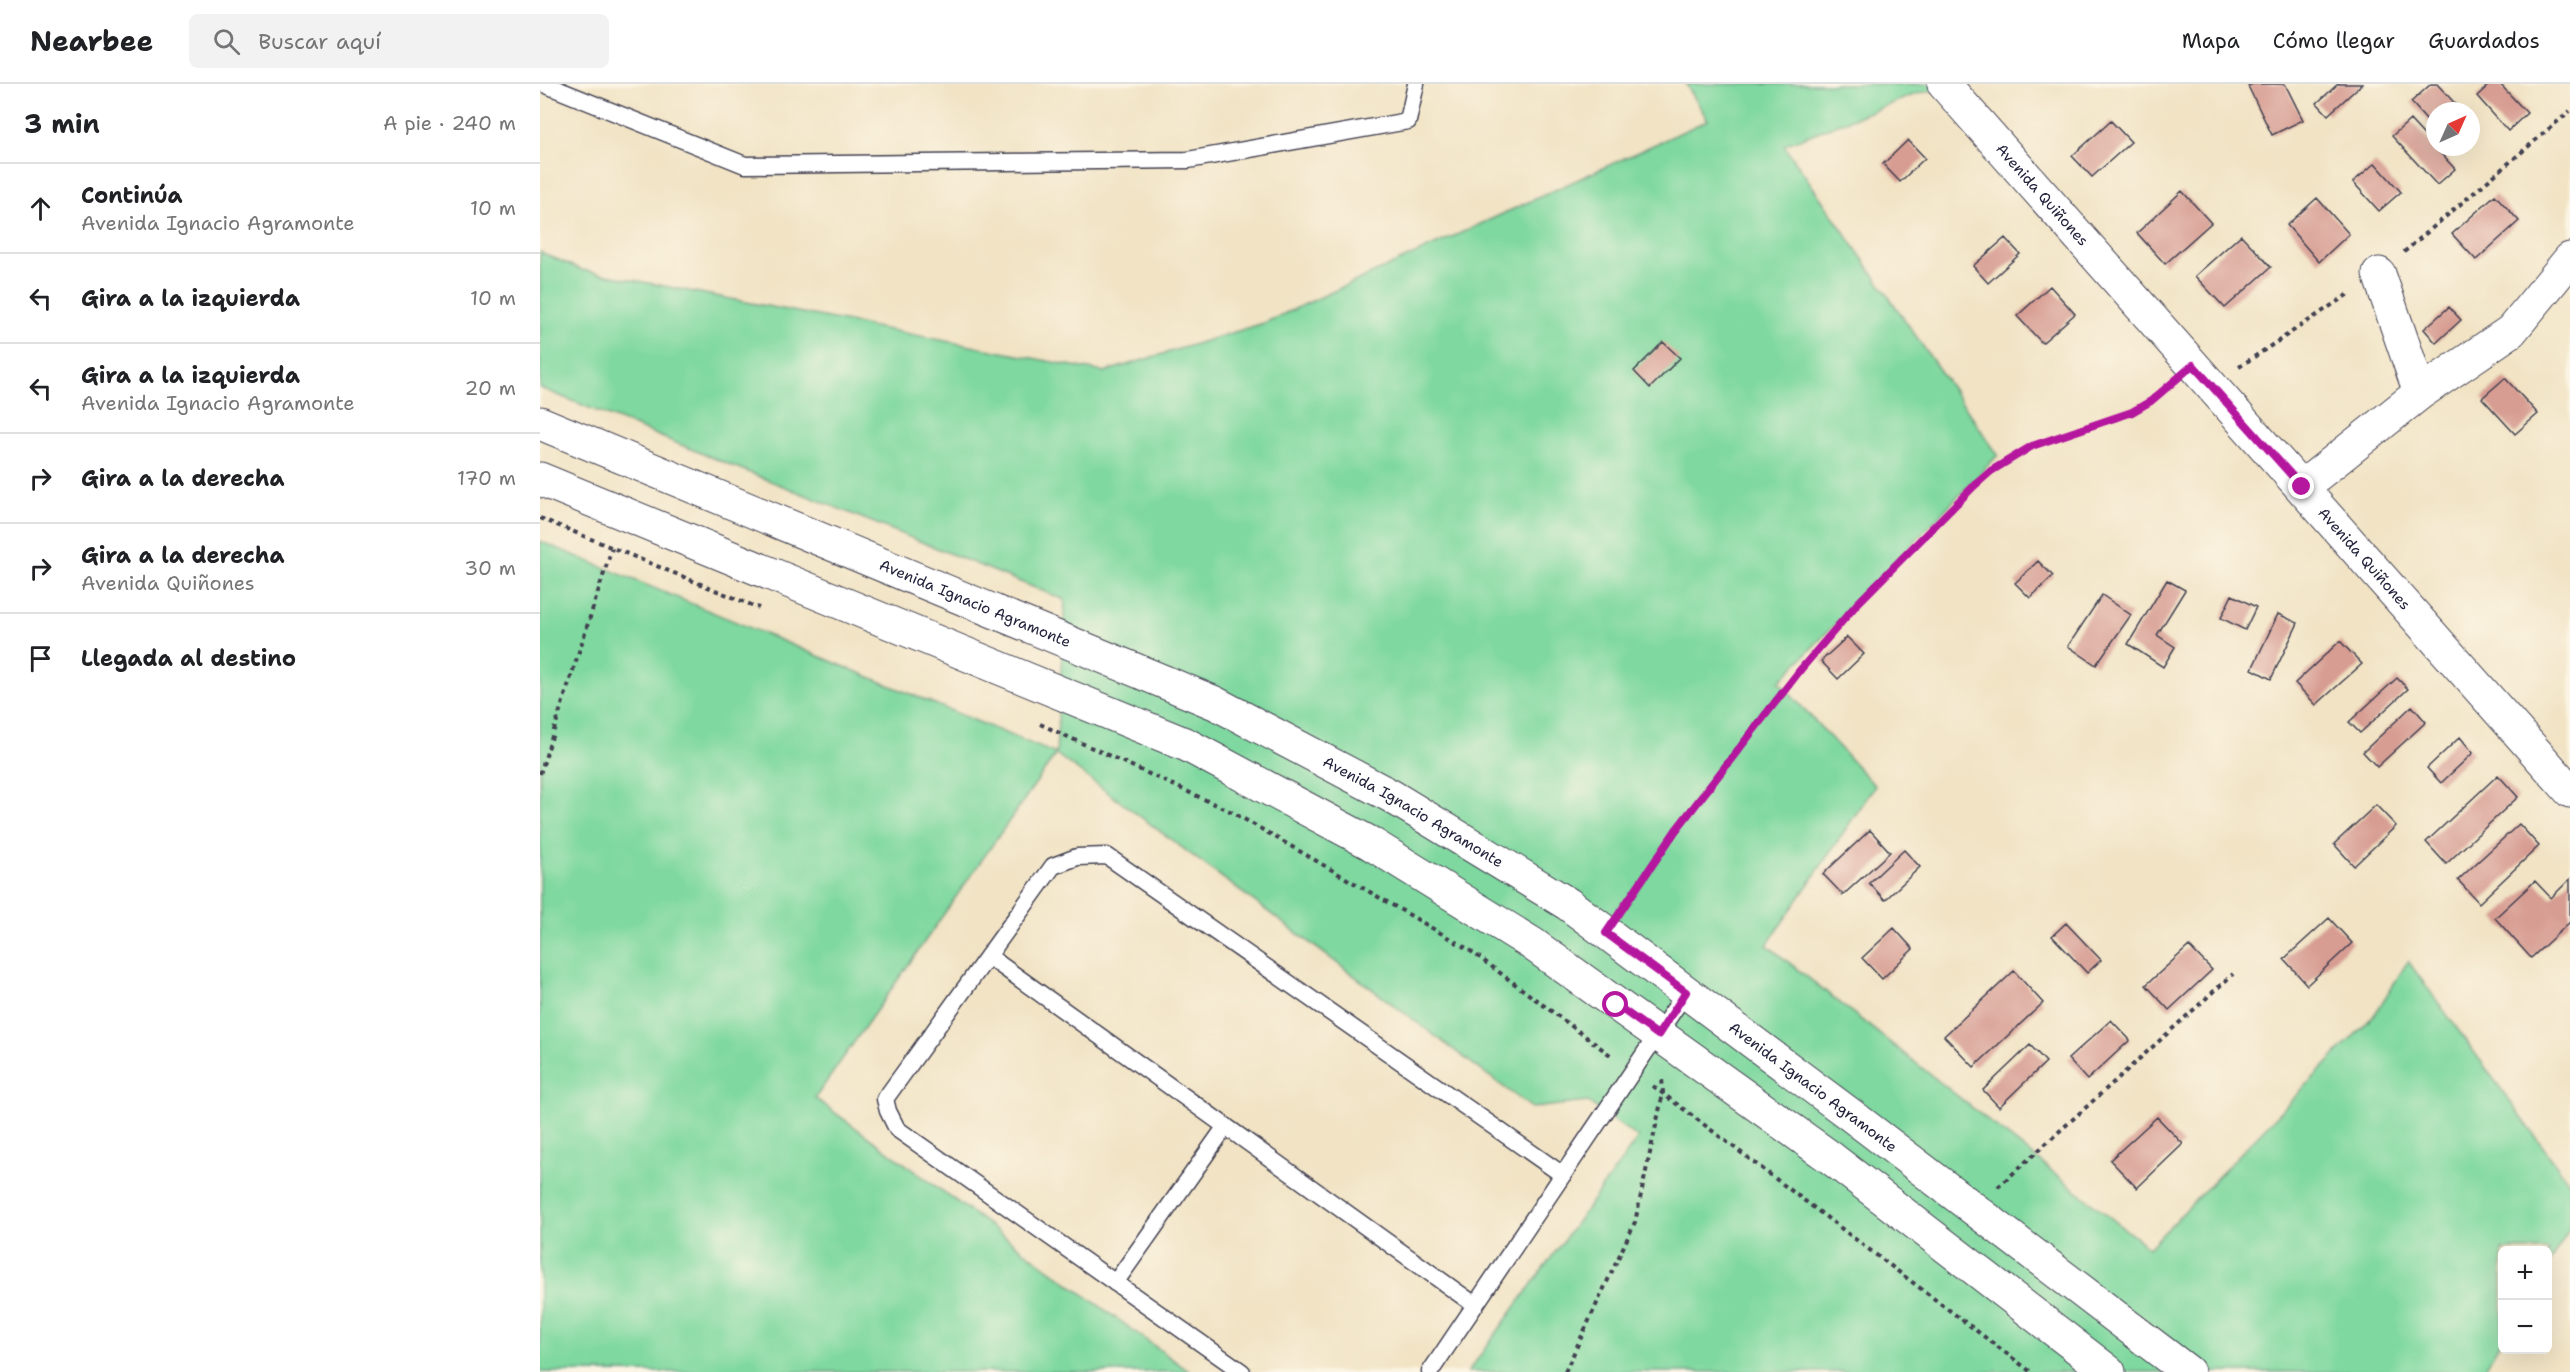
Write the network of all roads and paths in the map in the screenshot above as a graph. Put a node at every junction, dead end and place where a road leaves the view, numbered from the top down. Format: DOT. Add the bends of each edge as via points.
graph roads {
  1 [pos="544,84"];
  2 [pos="1416,84"];
  3 [pos="1944,84"];
  4 [pos="2570,259"];
  5 [pos="2379,274"];
  6 [pos="2193,365"];
  7 [pos="2420,393"];
  8 [pos="540,423"];
  9 [pos="540,479"];
  10 [pos="2302,487"];
  11 [pos="624,513"];
  12 [pos="540,518"];
  13 [pos="612,549"];
  14 [pos="764,610"];
  15 [pos="1035,721"];
  16 [pos="540,774"];
  17 [pos="2570,791"];
  18 [pos="1606,933"];
  19 [pos="988,956"];
  20 [pos="2233,974"];
  21 [pos="1686,992"];
  22 [pos="1658,1035"];
  23 [pos="1633,1072"];
  24 [pos="1663,1093"];
  25 [pos="1226,1126"];
  26 [pos="1563,1174"];
  27 [pos="1974,1209"];
  28 [pos="1115,1283"];
  29 [pos="1475,1305"];
  30 [pos="1242,1372"];
  31 [pos="1430,1372"];
  32 [pos="1564,1372"];
  33 [pos="2031,1372"];
  34 [pos="2109,1372"];
  35 [pos="2188,1372"];
  1 -- 2 [label="lane" via="746,165 1188,160 1408,121"];
  3 -- 6 [label="main road, Avenida Quiñones"];
  4 -- 7 [label="main road" via="2511,332"];
  5 -- 7 [label="main road"];
  6 -- 10 [label="main road, Avenida Quiñones"];
  6 -- 18 [label="path" via="2132,412 2032,446 1974,486 1857,604 1801,669 1676,830"];
  7 -- 10 [label="main road"];
  8 -- 18 [label="main road, Avenida Ignacio Agramonte" via="1215,703 1391,796 1568,904"];
  9 -- 11 [label="main road"];
  10 -- 17 [label="main road, Avenida Quiñones"];
  11 -- 13 [label="path"];
  11 -- 22 [label="main road" via="1187,745 1370,843 1531,943"];
  12 -- 13 [label="path"];
  13 -- 14 [label="path"];
  13 -- 16 [label="path"];
  15 -- 23 [label="path" via="1232,812 1448,937"];
  18 -- 21 [label="main road, Avenida Ignacio Agramonte"];
  19 -- 25 [label="lane"];
  19 -- 26 [label="lane" via="1053,866 1077,857 1107,856"];
  19 -- 28 [label="lane" via="885,1099 888,1111 897,1129"];
  20 -- 27 [label="path"];
  21 -- 22 [label="lane"];
  21 -- 27 [label="main road, Avenida Ignacio Agramonte"];
  22 -- 23 [label="lane"];
  22 -- 24 [label="path"];
  22 -- 34 [label="main road" via="1831,1158"];
  23 -- 24 [label="path"];
  23 -- 26 [label="lane"];
  24 -- 32 [label="path" via="1635,1222"];
  24 -- 33 [label="path"];
  25 -- 28 [label="lane"];
  25 -- 29 [label="lane"];
  26 -- 29 [label="lane"];
  27 -- 35 [label="main road, Avenida Ignacio Agramonte"];
  28 -- 30 [label="lane"];
  29 -- 31 [label="lane"];
}
